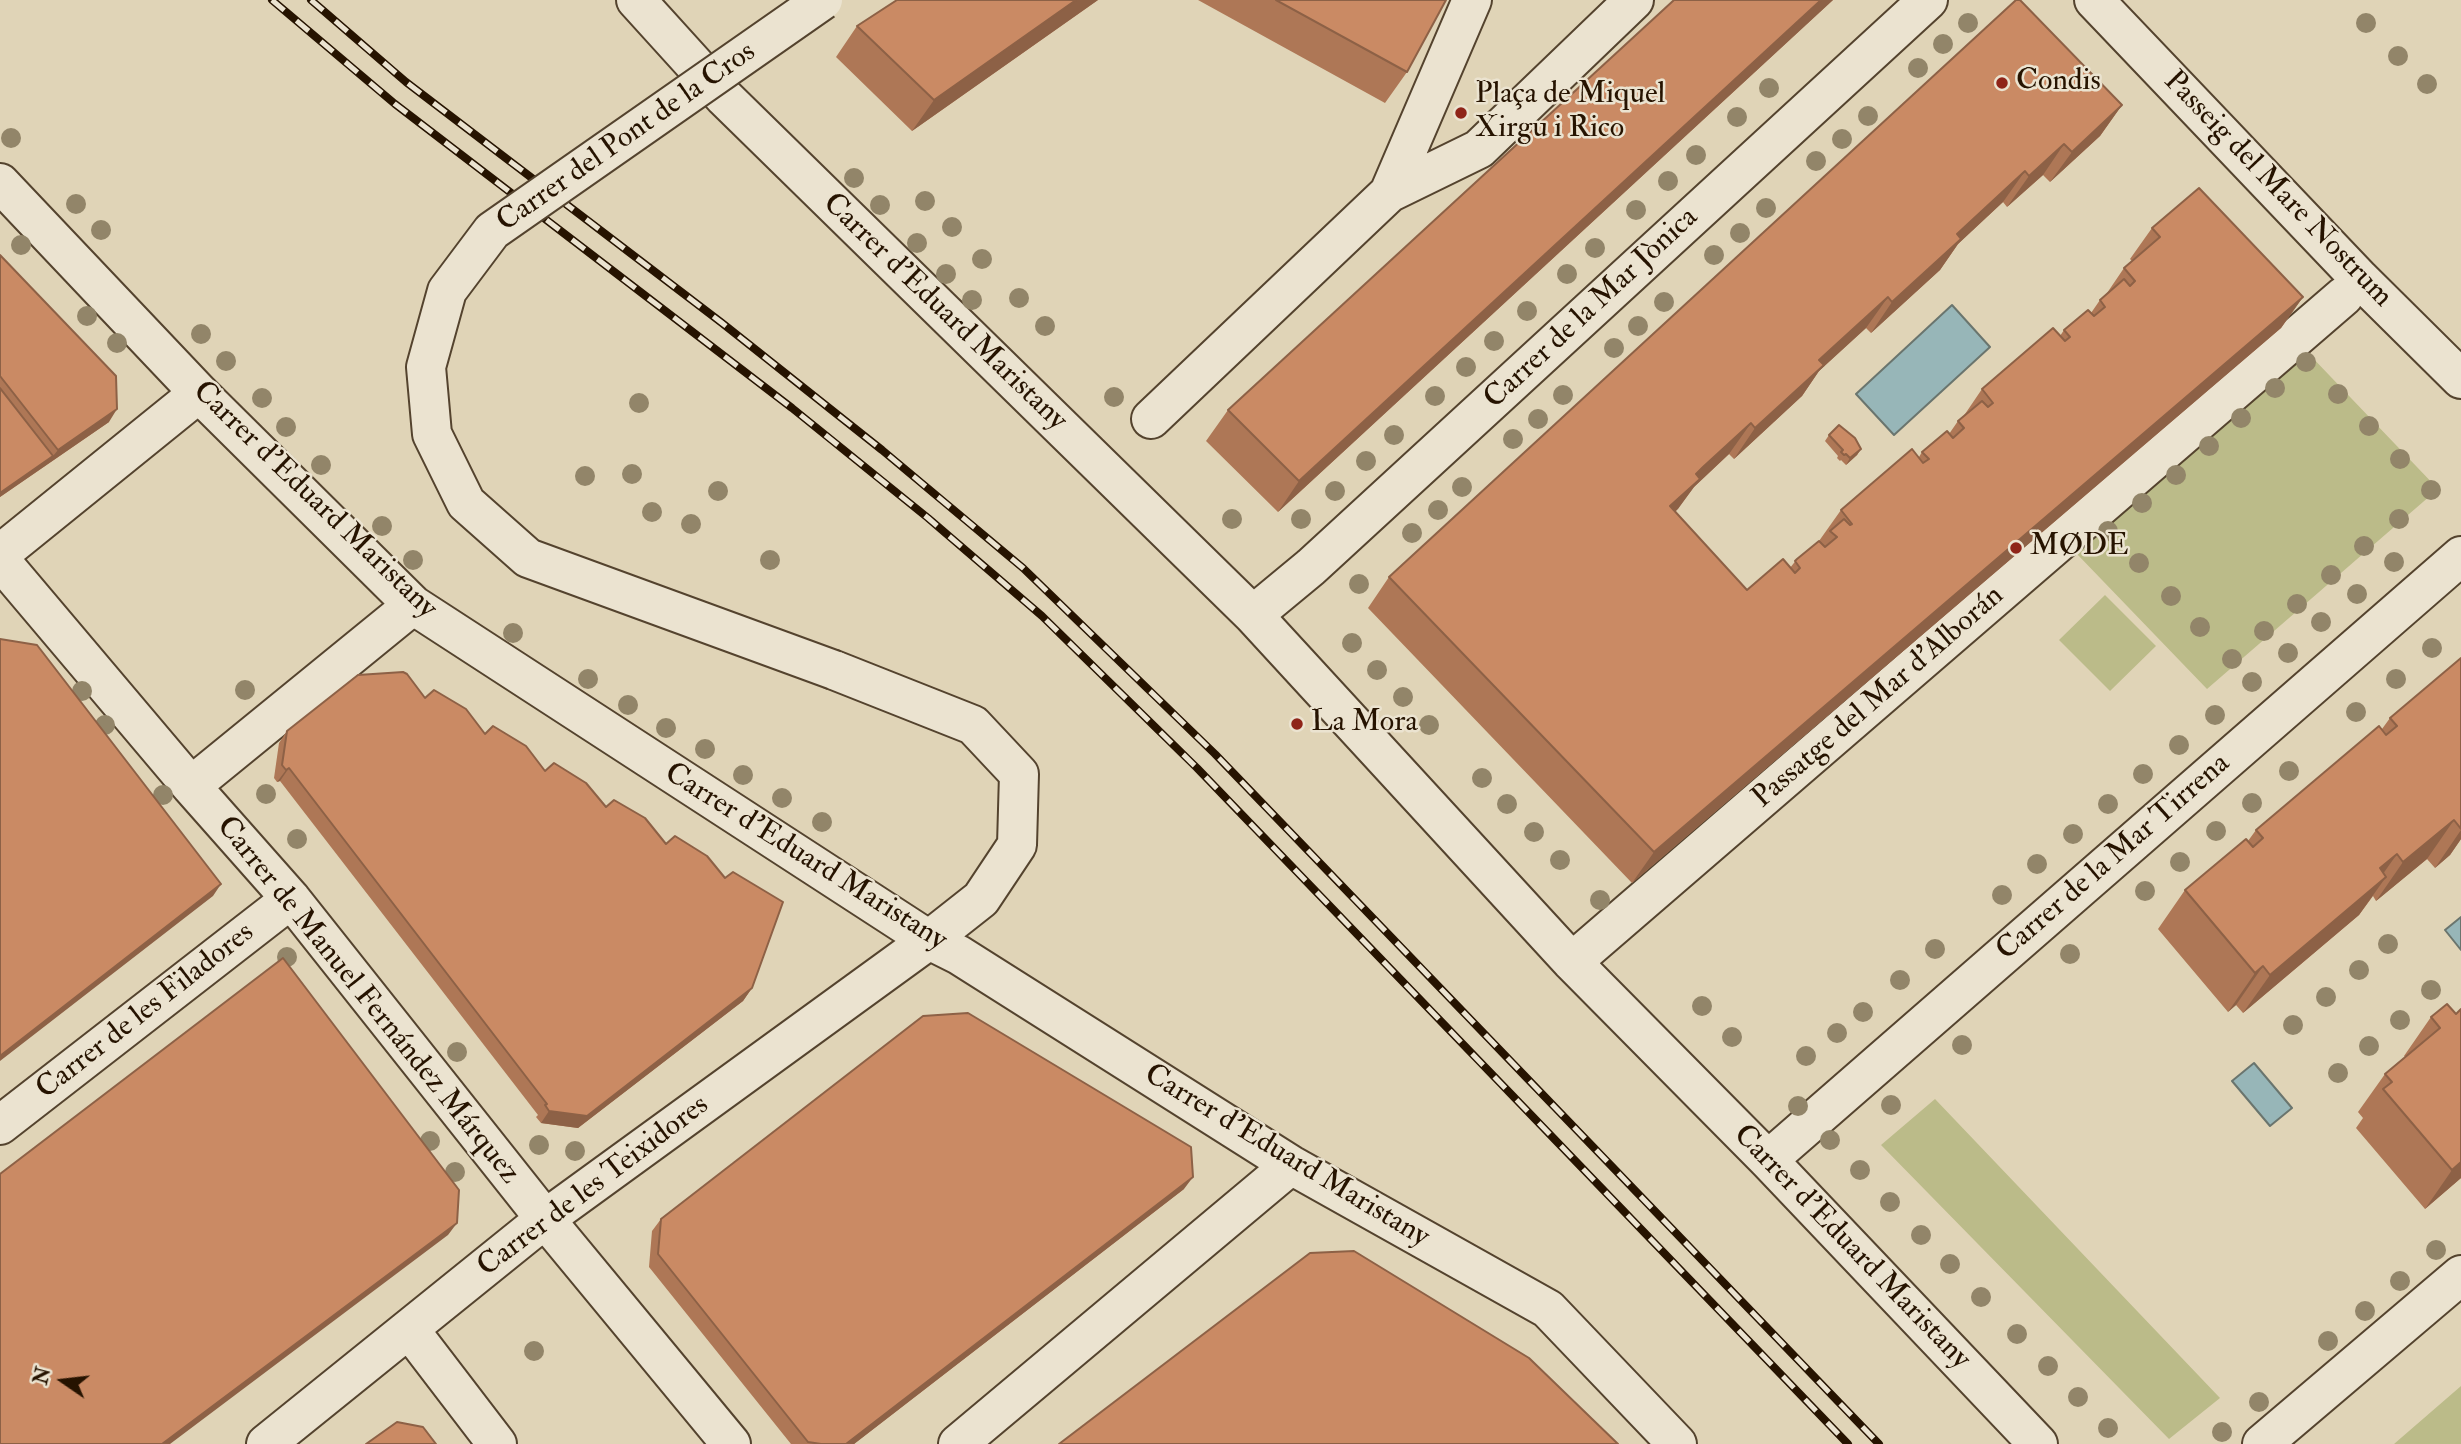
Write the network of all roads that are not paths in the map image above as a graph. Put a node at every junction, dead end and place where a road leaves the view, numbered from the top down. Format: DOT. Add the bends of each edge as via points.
graph roads {
  1 [pos="636,0"];
  2 [pos="823,0"];
  3 [pos="1472,0"];
  4 [pos="1634,0"];
  5 [pos="1928,0"];
  6 [pos="2094,0"];
  7 [pos="0,183"];
  8 [pos="1389,192"];
  9 [pos="2344,296"];
  10 [pos="2461,379"];
  11 [pos="199,393"];
  12 [pos="1151,419"];
  13 [pos="0,554"];
  14 [pos="2461,556"];
  15 [pos="0,560"];
  16 [pos="413,605"];
  17 [pos="1253,615"];
  18 [pos="191,786"];
  19 [pos="291,899"];
  20 [pos="929,940"];
  21 [pos="1572,962"];
  22 [pos="0,1125"];
  23 [pos="1768,1160"];
  24 [pos="1291,1165"];
  25 [pos="545,1219"];
  26 [pos="2461,1275"];
  27 [pos="409,1329"];
  28 [pos="266,1444"];
  29 [pos="497,1444"];
  30 [pos="731,1444"];
  31 [pos="958,1444"];
  32 [pos="1678,1444"];
  33 [pos="2038,1444"];
  34 [pos="2262,1444"];
  1 -- 17 [label="street, Carrer d'Eduard Maristany" via="723,97"];
  2 -- 20 [label="street, Carrer del Pont de la Cros, bridge" via="492,231 446,291 426,367 432,435 466,503 528,558 973,725 1019,774 1017,845 981,898"];
  3 -- 8 [label="street"];
  4 -- 8 [label="street" via="1479,149"];
  5 -- 17 [label="street, Carrer de la Mar Jònica" via="1311,567"];
  6 -- 10 [label="street, Passeig del Mare Nostrum"];
  7 -- 11 [label="street, Carrer d'Eduard Maristany"];
  8 -- 12 [label="street"];
  9 -- 21 [label="street, Passatge del Mar d'Alborán"];
  11 -- 13 [label="street"];
  11 -- 16 [label="street, Carrer d'Eduard Maristany"];
  14 -- 23 [label="street, Carrer de la Mar Tirrena"];
  15 -- 18 [label="street, Carrer de Manuel Fernández Márquez"];
  16 -- 18 [label="street"];
  16 -- 20 [label="street, Carrer d'Eduard Maristany"];
  17 -- 21 [label="street, Carrer d'Eduard Maristany"];
  18 -- 19 [label="street, Carrer de Manuel Fernández Márquez"];
  19 -- 22 [label="street, Carrer de les Filadores"];
  19 -- 25 [label="street, Carrer de Manuel Fernández Márquez"];
  20 -- 24 [label="street, Carrer d'Eduard Maristany"];
  20 -- 25 [label="street, Carrer de les Teixidores"];
  21 -- 23 [label="street, Carrer d'Eduard Maristany"];
  23 -- 33 [label="street, Carrer d'Eduard Maristany"];
  24 -- 31 [label="street"];
  24 -- 32 [label="street, Carrer d'Eduard Maristany" via="1548,1309"];
  25 -- 27 [label="street, Carrer de les Teixidores"];
  25 -- 30 [label="street, Carrer de Manuel Fernández Márquez"];
  26 -- 34 [label="street"];
  27 -- 28 [label="street, Carrer de les Teixidores"];
  27 -- 29 [label="street"];
}
